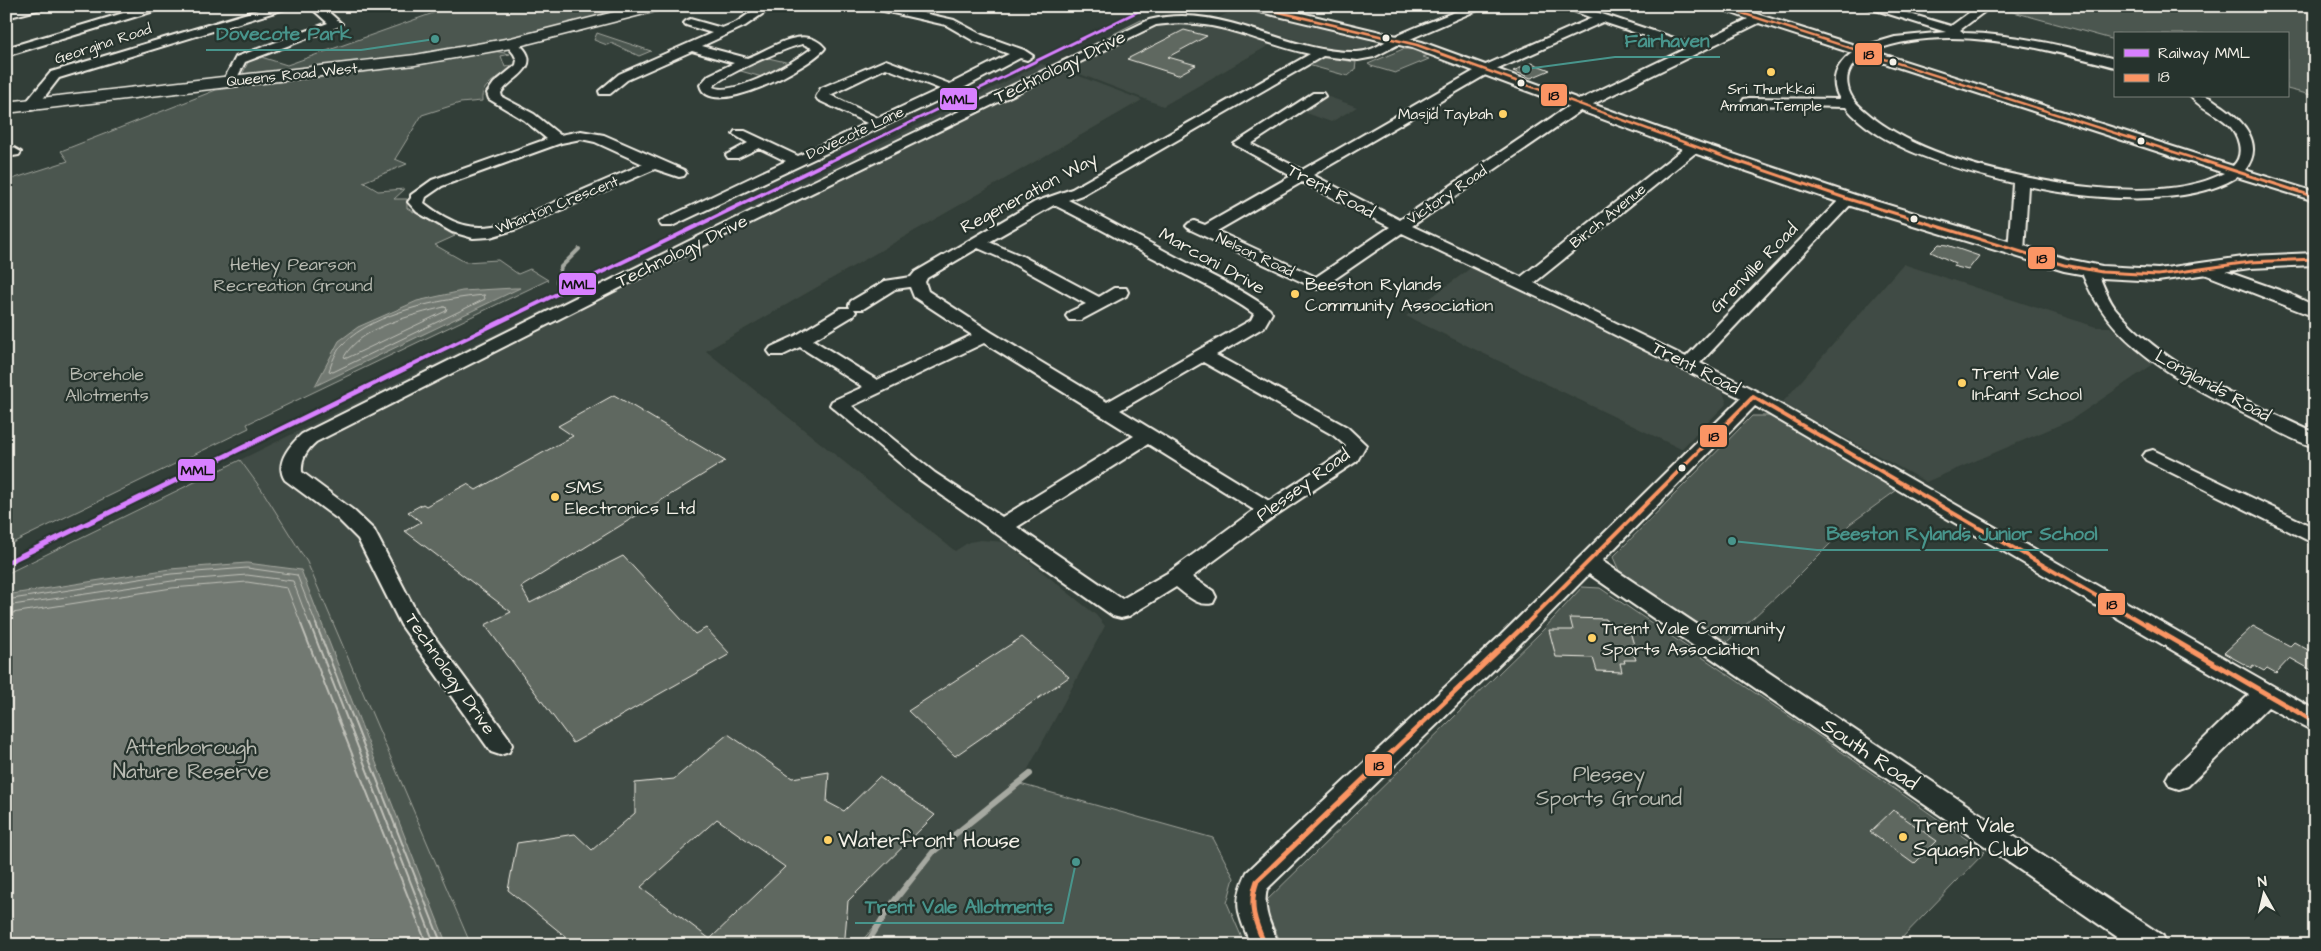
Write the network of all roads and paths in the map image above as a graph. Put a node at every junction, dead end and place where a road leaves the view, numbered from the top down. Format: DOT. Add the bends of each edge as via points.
graph roads {
  1 [pos="41,6"];
  2 [pos="160,6"];
  3 [pos="284,6"];
  4 [pos="315,6"];
  5 [pos="658,6"];
  6 [pos="768,6"];
  7 [pos="875,6"];
  8 [pos="932,6"];
  9 [pos="1253,6"];
  10 [pos="1481,6"];
  11 [pos="1566,6"];
  12 [pos="1719,6"];
  13 [pos="1868,6"];
  14 [pos="1986,6"];
  15 [pos="916,14"];
  16 [pos="6,16"];
  17 [pos="1603,18"];
  18 [pos="1759,18"];
  19 [pos="677,24"];
  20 [pos="724,32"];
  21 [pos="1958,33"];
  22 [pos="1398,40"];
  23 [pos="511,42"];
  24 [pos="692,47"];
  25 [pos="1696,49"];
  26 [pos="6,52"];
  27 [pos="1322,52"];
  28 [pos="1861,52"];
  29 [pos="747,62"];
  30 [pos="2114,63"];
  31 [pos="1485,70"];
  32 [pos="228,83"];
  33 [pos="951,89"];
  34 [pos="605,91"];
  35 [pos="1318,96"];
  36 [pos="2199,98"];
  37 [pos="1748,102"];
  38 [pos="1849,103"];
  39 [pos="30,106"];
  40 [pos="1578,106"];
  41 [pos="6,108"];
  42 [pos="878,123"];
  43 [pos="740,134"];
  44 [pos="557,140"];
  45 [pos="759,143"];
  46 [pos="1694,147"];
  47 [pos="732,155"];
  48 [pos="797,161"];
  49 [pos="655,164"];
  50 [pos="2236,172"];
  51 [pos="680,173"];
  52 [pos="1302,175"];
  53 [pos="2021,180"];
  54 [pos="2315,197"];
  55 [pos="1848,199"];
  56 [pos="1055,200"];
  57 [pos="676,206"];
  58 [pos="690,212"];
  59 [pos="667,223"];
  60 [pos="1400,227"];
  61 [pos="976,242"];
  62 [pos="2016,252"];
  63 [pos="2315,259"];
  64 [pos="2205,269"];
  65 [pos="2089,270"];
  66 [pos="917,282"];
  67 [pos="1317,284"];
  68 [pos="1523,284"];
  69 [pos="1120,292"];
  70 [pos="1099,304"];
  71 [pos="2315,312"];
  72 [pos="1075,316"];
  73 [pos="985,336"];
  74 [pos="800,340"];
  75 [pos="778,351"];
  76 [pos="1202,354"];
  77 [pos="1689,364"];
  78 [pos="876,387"];
  79 [pos="1753,397"];
  80 [pos="1107,410"];
  81 [pos="1148,436"];
  82 [pos="2315,441"];
  83 [pos="2152,456"];
  84 [pos="1269,510"];
  85 [pos="1002,527"];
  86 [pos="2315,537"];
  87 [pos="1588,562"];
  88 [pos="1176,577"];
  89 [pos="1205,597"];
  90 [pos="2266,694"];
  91 [pos="2315,722"];
  92 [pos="500,745"];
  93 [pos="2178,779"];
  94 [pos="1265,945"];
  95 [pos="2153,945"];
  1 -- 16 [label="street"];
  2 -- 26 [label="street"];
  3 -- 39 [label="street, Georgina Road" via="55,76"];
  4 -- 32 [label="street" via="336,24 240,60"];
  5 -- 23 [label="main road, Queens Road West"];
  6 -- 20 [label="street"];
  7 -- 15 [label="street, Dovecote Lane"];
  8 -- 15 [label="street"];
  9 -- 22 [label="street" via="1272,11 1313,13"];
  10 -- 22 [label="street, Technology Drive"];
  11 -- 17 [label="street"];
  12 -- 18 [label="street"];
  13 -- 21 [label="street"];
  14 -- 21 [label="street"];
  15 -- 33 [label="street, Dovecote Lane" via="950,22 978,38 1025,55"];
  17 -- 25 [label="street"];
  17 -- 31 [label="street"];
  18 -- 25 [label="street, Victory Road"];
  18 -- 28 [label="street"];
  19 -- 20 [label="street" via="692,20"];
  20 -- 24 [label="street"];
  21 -- 28 [label="street" via="1896,41"];
  21 -- 30 [label="street" via="2047,46"];
  22 -- 27 [label="street, Technology Drive" via="1366,56"];
  22 -- 31 [label="street"];
  23 -- 32 [label="main road, Queens Road West" via="384,65"];
  23 -- 44 [label="street" via="524,62 499,85 494,93 496,99 529,117"];
  24 -- 29 [label="street"];
  24 -- 34 [label="street" via="628,74"];
  25 -- 40 [label="street, Victory Road"];
  27 -- 56 [label="street, Regeneration Way" via="1077,192"];
  27 -- 92 [label="street, Technology Drive" via="1200,19 1152,22 684,250 310,438 297,449 291,460 292,475 367,535 409,620"];
  28 -- 38 [label="street" via="1849,60 1839,76 1840,86"];
  28 -- 50 [label="street"];
  29 -- 29 [label="street" via="790,43 810,43 819,48 809,57 749,88 728,94 707,89 706,85 714,78"];
  31 -- 40 [label="street"];
  31 -- 52 [label="street"];
  32 -- 39 [label="main road, Queens Road West"];
  33 -- 42 [label="street, Dovecote Lane"];
  33 -- 42 [label="street" via="886,64 826,91 823,98"];
  35 -- 52 [label="street, Trent Road" via="1241,144"];
  36 -- 50 [label="street" via="2230,119 2246,140 2245,160"];
  37 -- 38 [label="street"];
  38 -- 53 [label="street" via="1869,122 1912,146 1962,165"];
  39 -- 41 [label="main road, Queens Road West"];
  40 -- 46 [label="street"];
  40 -- 60 [label="street, Victory Road"];
  42 -- 48 [label="street, Dovecote Lane"];
  43 -- 45 [label="street"];
  44 -- 49 [label="street" via="581,135 599,138"];
  44 -- 49 [label="street, Wharton Crescent" via="437,183 422,192 415,202 458,230 490,232 512,226"];
  45 -- 47 [label="street"];
  45 -- 48 [label="street"];
  46 -- 55 [label="street"];
  46 -- 68 [label="street, Birch Avenue"];
  48 -- 58 [label="street, Dovecote Lane"];
  49 -- 51 [label="street"];
  50 -- 53 [label="street" via="2206,185 2150,193 2088,190"];
  50 -- 54 [label="street"];
  52 -- 60 [label="street, Trent Road"];
  52 -- 67 [label="street, Nelson Road" via="1200,229"];
  53 -- 62 [label="street"];
  55 -- 62 [label="street"];
  55 -- 77 [label="street, Grenville Road"];
  56 -- 61 [label="street, Regeneration Way" via="1040,205"];
  56 -- 76 [label="street, Marconi Drive" via="1242,296 1263,313 1258,323"];
  57 -- 58 [label="street"];
  58 -- 59 [label="street, Dovecote Lane"];
  60 -- 67 [label="street, Victory Road"];
  60 -- 68 [label="street, Trent Road"];
  61 -- 66 [label="street, Regeneration Way" via="920,275"];
  61 -- 70 [label="street" via="1016,259"];
  62 -- 65 [label="street"];
  63 -- 64 [label="street" via="2250,262"];
  64 -- 65 [label="street" via="2150,275"];
  64 -- 71 [label="street"];
  65 -- 82 [label="street, Longlands Road" via="2108,310 2148,348 2182,371"];
  66 -- 73 [label="street" via="920,293"];
  66 -- 74 [label="street" via="891,284"];
  68 -- 77 [label="street, Trent Road"];
  69 -- 70 [label="street"];
  70 -- 72 [label="street"];
  73 -- 78 [label="street"];
  73 -- 80 [label="street"];
  74 -- 75 [label="street"];
  74 -- 78 [label="street"];
  76 -- 80 [label="street, Marconi Drive"];
  76 -- 84 [label="street, Plessey Road" via="1340,431 1356,446 1350,457"];
  77 -- 79 [label="street, Trent Road"];
  78 -- 85 [label="street" via="839,405 930,477"];
  79 -- 87 [label="street"];
  79 -- 90 [label="street, Trent Road"];
  80 -- 81 [label="street"];
  81 -- 84 [label="street"];
  81 -- 85 [label="street"];
  83 -- 86 [label="street"];
  84 -- 88 [label="street, Plessey Road"];
  85 -- 88 [label="street, Plessey Road" via="1121,610"];
  87 -- 94 [label="street" via="1257,881 1250,893 1250,906"];
  87 -- 95 [label="street, South Road"];
  88 -- 89 [label="street"];
  90 -- 91 [label="street, Trent Road"];
  90 -- 93 [label="street"];
}
